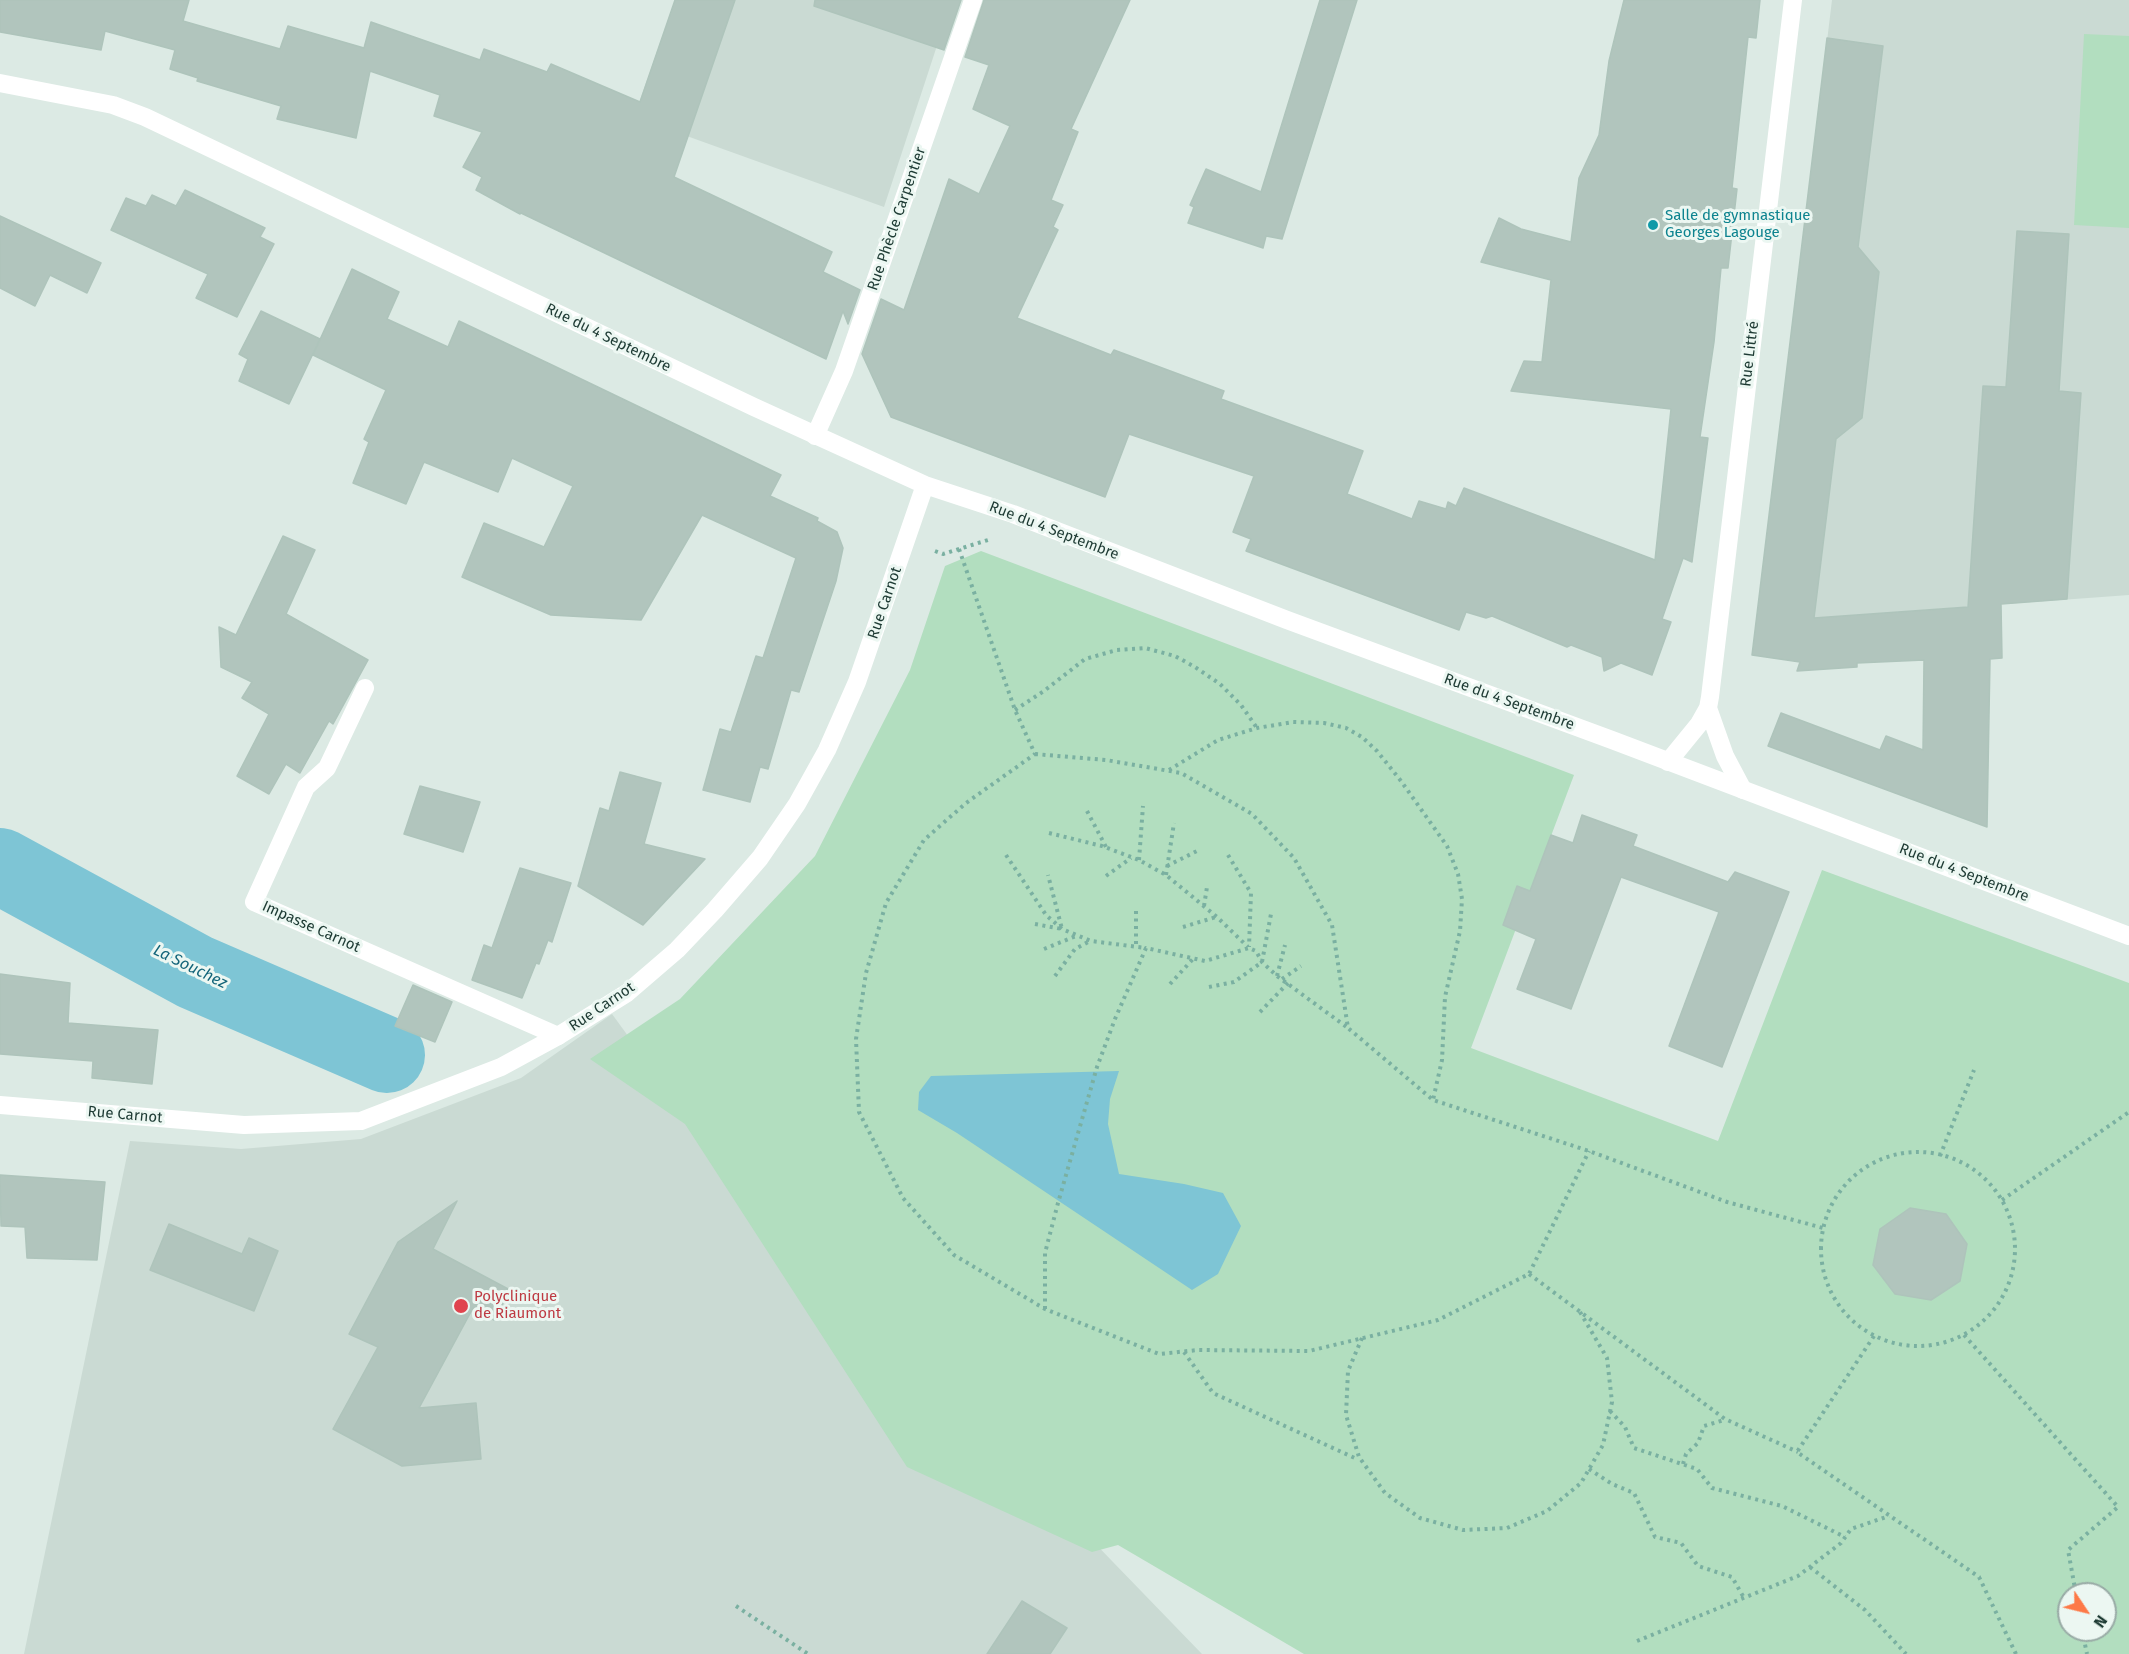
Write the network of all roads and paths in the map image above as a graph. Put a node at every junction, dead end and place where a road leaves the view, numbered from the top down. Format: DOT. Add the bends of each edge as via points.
graph roads {
  1 [pos="974,0"];
  2 [pos="1793,0"];
  3 [pos="0,83"];
  4 [pos="814,436"];
  5 [pos="925,485"];
  6 [pos="959,549"];
  7 [pos="365,688"];
  8 [pos="1708,708"];
  9 [pos="1015,710"];
  10 [pos="1257,728"];
  11 [pos="1035,754"];
  12 [pos="1668,762"];
  13 [pos="1169,770"];
  14 [pos="1743,790"];
  15 [pos="1143,806"];
  16 [pos="1087,811"];
  17 [pos="1174,823"];
  18 [pos="1049,833"];
  19 [pos="1106,848"];
  20 [pos="1199,850"];
  21 [pos="1006,855"];
  22 [pos="1228,855"];
  23 [pos="1131,858"];
  24 [pos="1139,860"];
  25 [pos="1167,866"];
  26 [pos="1166,875"];
  27 [pos="1048,876"];
  28 [pos="1106,876"];
  29 [pos="1207,887"];
  30 [pos="1204,906"];
  31 [pos="1136,911"];
  32 [pos="1270,914"];
  33 [pos="1217,917"];
  34 [pos="1035,924"];
  35 [pos="1183,927"];
  36 [pos="1062,929"];
  37 [pos="1077,935"];
  38 [pos="2129,936"];
  39 [pos="1091,940"];
  40 [pos="1285,945"];
  41 [pos="1136,947"];
  42 [pos="1146,948"];
  43 [pos="1249,948"];
  44 [pos="1044,949"];
  45 [pos="1194,958"];
  46 [pos="1262,962"];
  47 [pos="1301,966"];
  48 [pos="1054,976"];
  49 [pos="1277,976"];
  50 [pos="1282,979"];
  51 [pos="1288,983"];
  52 [pos="1170,984"];
  53 [pos="1209,987"];
  54 [pos="1260,1012"];
  55 [pos="1348,1028"];
  56 [pos="558,1036"];
  57 [pos="1974,1070"];
  58 [pos="1433,1100"];
  59 [pos="0,1106"];
  60 [pos="2129,1112"];
  61 [pos="1588,1151"];
  62 [pos="1940,1156"];
  63 [pos="2002,1200"];
  64 [pos="1823,1228"];
  65 [pos="1529,1274"];
  66 [pos="1045,1309"];
  67 [pos="1580,1312"];
  68 [pos="1964,1335"];
  69 [pos="1874,1336"];
  70 [pos="1362,1338"];
  71 [pos="1184,1352"];
  72 [pos="1610,1411"];
  73 [pos="1725,1419"];
  74 [pos="1797,1452"];
  75 [pos="1357,1459"];
  76 [pos="1683,1464"];
  77 [pos="1589,1469"];
  78 [pos="1890,1516"];
  79 [pos="1845,1538"];
  80 [pos="1810,1567"];
  81 [pos="2074,1582"];
  82 [pos="1744,1598"];
  83 [pos="736,1606"];
  84 [pos="1637,1641"];
  85 [pos="808,1654"];
  86 [pos="1906,1654"];
  87 [pos="2016,1654"];
  1 -- 4 [label="street, Rue Phècle Carpentier" via="844,371"];
  2 -- 8 [label="street, Rue Littré"];
  3 -- 4 [label="street, Rue du 4 Septembre" via="113,105 146,117"];
  4 -- 5 [label="street, Rue du 4 Septembre"];
  5 -- 12 [label="street, Rue du 4 Septembre" via="1013,514"];
  5 -- 56 [label="street, Rue Carnot" via="857,682 827,750 797,804 760,858 677,950 627,993"];
  6 -- 9 [label="path"];
  7 -- 56 [label="street, Impasse Carnot" via="327,768 306,787 254,902"];
  8 -- 12 [label="street, Rue Littré"];
  8 -- 14 [label="street, Rue Littré" via="1725,756"];
  9 -- 10 [label="path" via="1085,659 1117,650 1145,648 1175,656 1220,684 1242,705"];
  9 -- 11 [label="path"];
  10 -- 13 [label="path" via="1218,740"];
  10 -- 58 [label="path" via="1293,722 1324,723 1362,737 1401,781 1447,846 1458,874 1462,909 1455,963 1445,997 1442,1060"];
  11 -- 13 [label="path"];
  11 -- 66 [label="path" via="966,803 924,840 886,903 866,973 856,1039 859,1112 903,1198 954,1255"];
  12 -- 14 [label="street, Rue du 4 Septembre"];
  13 -- 55 [label="path" via="1252,814 1294,858 1332,925"];
  14 -- 38 [label="street, Rue du 4 Septembre"];
  15 -- 24 [label="path"];
  16 -- 19 [label="path"];
  17 -- 25 [label="path"];
  18 -- 19 [label="path"];
  19 -- 23 [label="path"];
  20 -- 25 [label="path"];
  21 -- 36 [label="path" via="1046,915"];
  22 -- 43 [label="path" via="1251,892"];
  23 -- 24 [label="path"];
  23 -- 28 [label="path"];
  24 -- 26 [label="path"];
  25 -- 26 [label="path"];
  26 -- 30 [label="path"];
  27 -- 36 [label="path"];
  29 -- 30 [label="path"];
  30 -- 33 [label="path"];
  31 -- 41 [label="path"];
  32 -- 46 [label="path"];
  33 -- 35 [label="path"];
  33 -- 43 [label="path"];
  34 -- 36 [label="path"];
  36 -- 37 [label="path"];
  37 -- 39 [label="path"];
  37 -- 44 [label="path"];
  39 -- 41 [label="path"];
  39 -- 48 [label="path" via="1076,949"];
  40 -- 49 [label="path"];
  41 -- 42 [label="path"];
  42 -- 45 [label="path"];
  42 -- 66 [label="path" via="1098,1067 1058,1203 1045,1253"];
  43 -- 45 [label="path" via="1205,961"];
  43 -- 46 [label="path" via="1256,951"];
  45 -- 52 [label="path"];
  46 -- 49 [label="path"];
  46 -- 53 [label="path" via="1234,982"];
  47 -- 50 [label="path"];
  49 -- 50 [label="path"];
  50 -- 51 [label="path"];
  51 -- 54 [label="path"];
  51 -- 55 [label="path"];
  55 -- 58 [label="path"];
  56 -- 59 [label="street, Rue Carnot" via="501,1067 361,1120 244,1125"];
  57 -- 62 [label="path"];
  58 -- 61 [label="path"];
  60 -- 63 [label="path"];
  61 -- 64 [label="path" via="1727,1202"];
  61 -- 65 [label="path"];
  62 -- 63 [label="path" via="1953,1158 1981,1174"];
  62 -- 64 [label="path" via="1920,1152 1887,1157 1858,1173 1836,1197"];
  63 -- 68 [label="path" via="2013,1229 2015,1260 2006,1290 1989,1316"];
  64 -- 69 [label="path" via="1822,1261 1831,1292 1849,1318"];
  65 -- 67 [label="path"];
  65 -- 70 [label="path" via="1438,1320"];
  66 -- 71 [label="path" via="1159,1354"];
  67 -- 72 [label="path" via="1607,1358"];
  67 -- 73 [label="path"];
  68 -- 69 [label="path" via="1935,1345 1904,1346"];
  68 -- 81 [label="path" via="2118,1507 2068,1550"];
  69 -- 74 [label="path"];
  70 -- 71 [label="path" via="1309,1351"];
  70 -- 77 [label="path" via="1348,1371 1346,1415 1359,1457 1385,1493 1420,1518 1463,1530 1507,1528 1547,1511 1581,1483"];
  71 -- 75 [label="path" via="1213,1394"];
  72 -- 76 [label="path" via="1625,1427 1634,1448"];
  72 -- 77 [label="path" via="1603,1445"];
  73 -- 74 [label="path"];
  73 -- 76 [label="path" via="1704,1426"];
  74 -- 78 [label="path"];
  76 -- 79 [label="path" via="1697,1469 1712,1488 1782,1506"];
  77 -- 82 [label="path" via="1634,1492 1655,1538 1682,1543 1698,1566 1732,1577"];
  78 -- 79 [label="path" via="1851,1529"];
  78 -- 87 [label="path" via="1979,1576"];
  79 -- 80 [label="path"];
  80 -- 82 [label="path" via="1798,1576"];
  80 -- 86 [label="path" via="1865,1610"];
  82 -- 84 [label="path"];
  83 -- 85 [label="path"];
}
